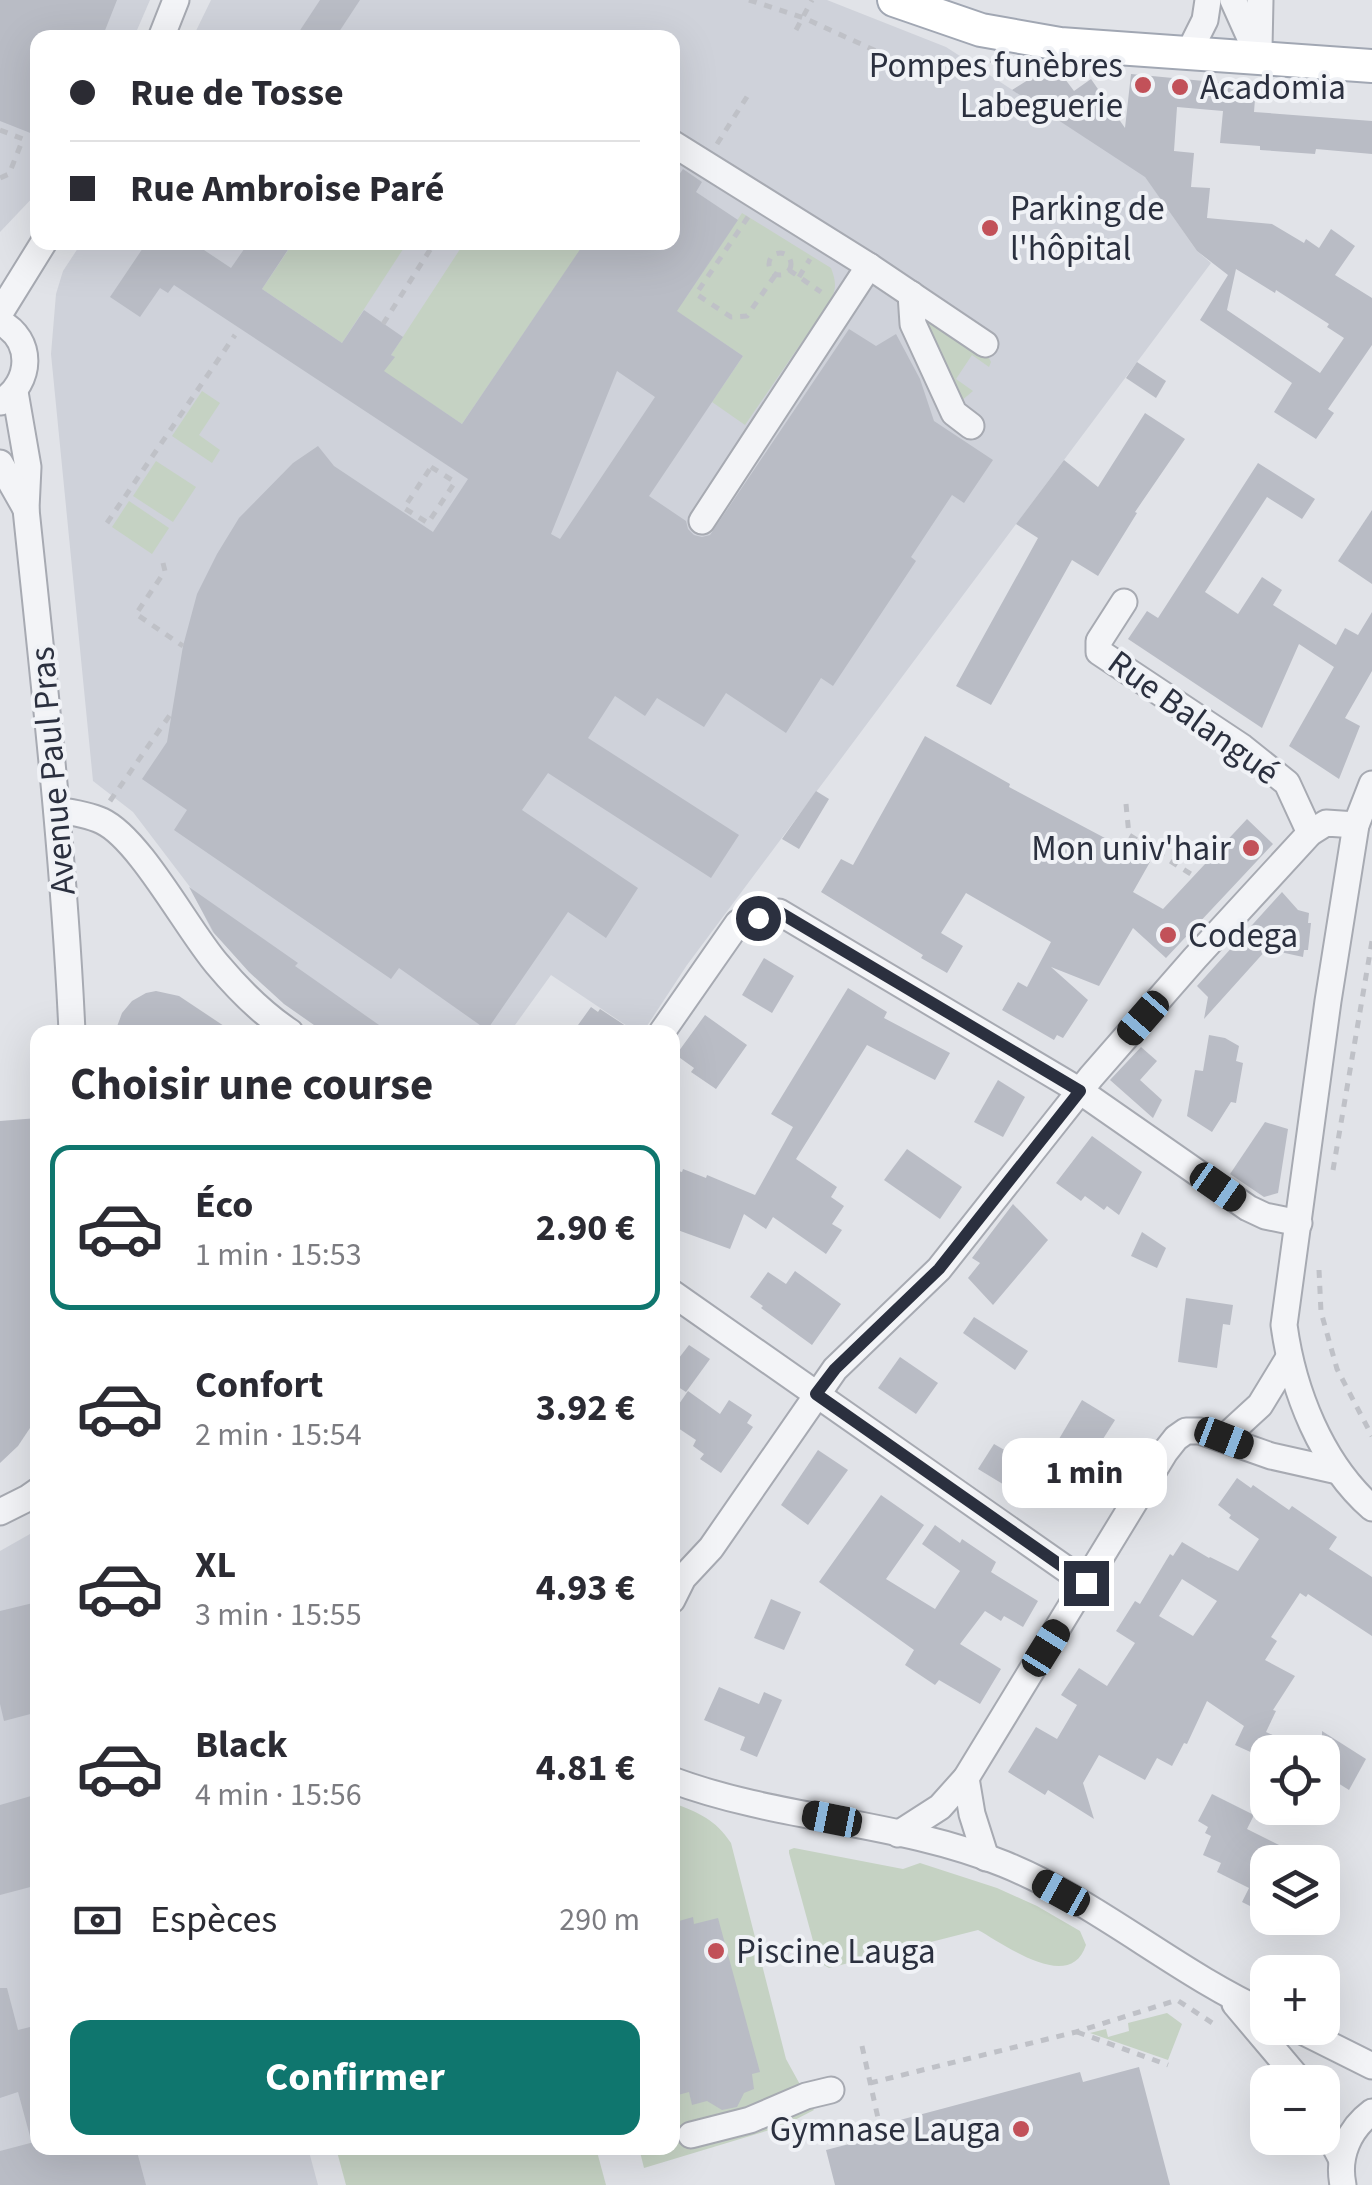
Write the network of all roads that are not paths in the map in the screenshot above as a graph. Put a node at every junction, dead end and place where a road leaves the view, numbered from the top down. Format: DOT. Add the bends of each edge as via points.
graph roads {
  1 [pos="176,0"];
  2 [pos="894,0"];
  3 [pos="1208,0"];
  4 [pos="1233,0"];
  5 [pos="1260,0"];
  6 [pos="163,30"];
  7 [pos="1189,52"];
  8 [pos="1259,58"];
  9 [pos="1372,66"];
  10 [pos="680,148"];
  11 [pos="39,250"];
  12 [pos="870,266"];
  13 [pos="911,294"];
  14 [pos="0,313"];
  15 [pos="0,322"];
  16 [pos="985,344"];
  17 [pos="7,398"];
  18 [pos="971,426"];
  19 [pos="0,463"];
  20 [pos="26,509"];
  21 [pos="702,521"];
  22 [pos="1124,602"];
  23 [pos="1372,784"];
  24 [pos="57,810"];
  25 [pos="1356,825"];
  26 [pos="1310,833"];
  27 [pos="72,1025"];
  28 [pos="280,1025"];
  29 [pos="667,1025"];
  30 [pos="1080,1091"];
  31 [pos="1299,1223"];
  32 [pos="680,1299"];
  33 [pos="1288,1360"];
  34 [pos="816,1394"];
  35 [pos="1224,1438"];
  36 [pos="1338,1471"];
  37 [pos="30,1497"];
  38 [pos="1372,1508"];
  39 [pos="0,1512"];
  40 [pos="680,1582"];
  41 [pos="1086,1583"];
  42 [pos="966,1778"];
  43 [pos="680,1783"];
  44 [pos="898,1834"];
  45 [pos="986,1858"];
  46 [pos="1229,1997"];
  47 [pos="1250,2006"];
  48 [pos="1330,2045"];
  49 [pos="1287,2065"];
  50 [pos="1372,2066"];
  51 [pos="831,2090"];
  52 [pos="1372,2112"];
  53 [pos="690,2135"];
  54 [pos="1339,2155"];
  55 [pos="1341,2158"];
  56 [pos="1343,2185"];
  1 -- 6 [label="street"];
  2 -- 7 [label="main road" via="1010,36"];
  3 -- 7 [label="street"];
  4 -- 8 [label="street"];
  5 -- 8 [label="street"];
  7 -- 8 [label="main road"];
  8 -- 9 [label="main road"];
  10 -- 12 [label="street"];
  11 -- 14 [label="street"];
  12 -- 13 [label="street"];
  12 -- 21 [label="street"];
  13 -- 16 [label="street"];
  13 -- 18 [label="street" via="913,324 954,412"];
  15 -- 17 [label="street, Avenue Paul Pras" via="15,333 25,355 22,381"];
  17 -- 20 [label="street, Avenue Paul Pras" via="28,467"];
  19 -- 20 [label="street, Avenue Paul Pras"];
  20 -- 24 [label="street, Avenue Paul Pras"];
  22 -- 26 [label="street, Rue Balangué" via="1099,652 1287,783"];
  23 -- 25 [label="street"];
  24 -- 27 [label="street, Avenue Paul Pras"];
  24 -- 28 [label="street" via="101,820 120,834 217,965"];
  25 -- 26 [label="street" via="1326,822"];
  25 -- 31 [label="street"];
  26 -- 30 [label="street"];
  29 -- 30 [label="street" via="738,924 779,912"];
  30 -- 31 [label="street" via="1248,1208"];
  30 -- 34 [label="street" via="939,1269"];
  31 -- 33 [label="street" via="1284,1325"];
  32 -- 34 [label="street"];
  33 -- 35 [label="street" via="1260,1405"];
  33 -- 36 [label="street"];
  34 -- 40 [label="street" via="711,1548"];
  34 -- 41 [label="street"];
  35 -- 36 [label="street"];
  35 -- 41 [label="street" via="1186,1431 1176,1438"];
  36 -- 38 [label="street"];
  37 -- 39 [label="street"];
  41 -- 42 [label="street"];
  42 -- 44 [label="street" via="940,1808"];
  42 -- 45 [label="street"];
  43 -- 44 [label="street"];
  44 -- 45 [label="street"];
  45 -- 46 [label="street" via="1094,1911"];
  46 -- 47 [label="street"];
  46 -- 49 [label="street"];
  48 -- 50 [label="street"];
  51 -- 53 [label="street"];
  52 -- 55 [label="street" via="1351,2133"];
  54 -- 55 [label="street"];
  55 -- 56 [label="street"];
}
